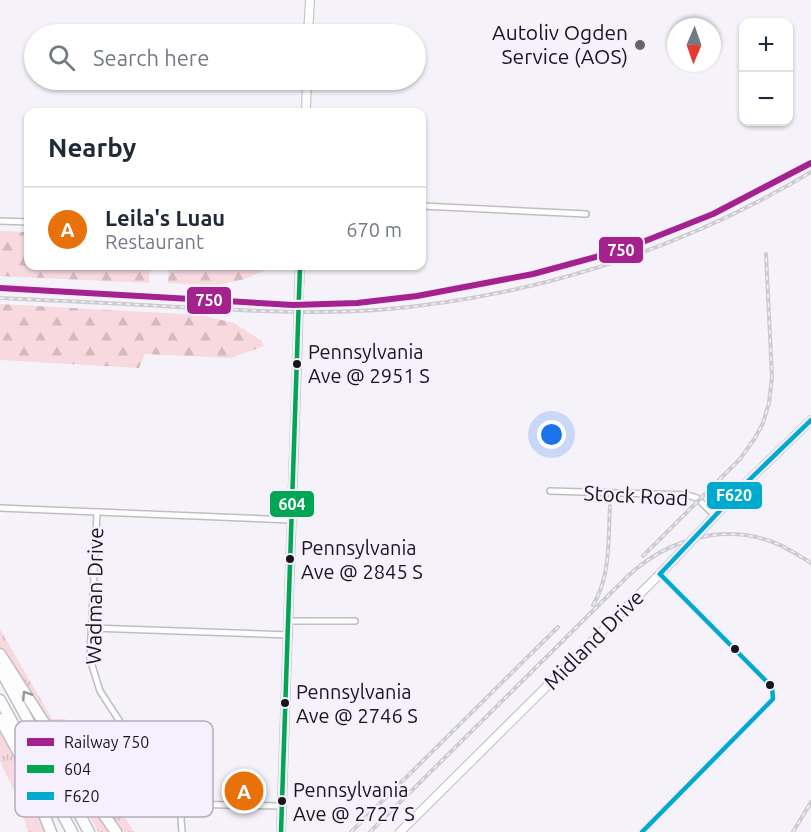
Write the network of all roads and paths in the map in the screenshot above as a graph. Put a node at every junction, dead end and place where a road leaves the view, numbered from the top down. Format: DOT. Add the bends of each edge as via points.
graph roads {
  1 [pos="310,0"];
  2 [pos="309,24"];
  3 [pos="307,90"];
  4 [pos="306,108"];
  5 [pos="426,206"];
  6 [pos="586,214"];
  7 [pos="0,221"];
  8 [pos="24,222"];
  9 [pos="300,270"];
  10 [pos="811,420"];
  11 [pos="550,491"];
  12 [pos="0,508"];
  13 [pos="97,512"];
  14 [pos="715,516"];
  15 [pos="292,520"];
  16 [pos="660,574"];
  17 [pos="289,621"];
  18 [pos="355,621"];
  19 [pos="92,628"];
  20 [pos="289,635"];
  21 [pos="0,654"];
  22 [pos="0,669"];
  23 [pos="0,700"];
  24 [pos="0,719"];
  25 [pos="28,721"];
  26 [pos="43,721"];
  27 [pos="120,721"];
  28 [pos="15,728"];
  29 [pos="15,746"];
  30 [pos="213,805"];
  31 [pos="283,806"];
  32 [pos="45,817"];
  33 [pos="64,817"];
  34 [pos="81,817"];
  35 [pos="105,817"];
  36 [pos="181,817"];
  37 [pos="51,832"];
  38 [pos="72,832"];
  39 [pos="89,832"];
  40 [pos="116,832"];
  41 [pos="182,832"];
  42 [pos="281,832"];
  43 [pos="400,832"];
  44 [pos="642,832"];
  1 -- 2 [label="street"];
  3 -- 4 [label="street"];
  5 -- 6 [label="street"];
  7 -- 8 [label="street"];
  9 -- 15 [label="street, bridge"];
  10 -- 14 [label="street, Midland Drive"];
  11 -- 14 [label="street, Stock Road" via="687,495 697,498"];
  12 -- 13 [label="street"];
  13 -- 15 [label="street"];
  13 -- 19 [label="street, Wadman Drive"];
  14 -- 16 [label="street, Midland Drive"];
  15 -- 17 [label="street"];
  16 -- 43 [label="street, Midland Drive"];
  16 -- 44 [label="street" via="772,687 773,699"];
  17 -- 18 [label="street"];
  17 -- 20 [label="street"];
  19 -- 20 [label="street"];
  19 -- 27 [label="street, Wadman Drive" via="90,659 100,691"];
  20 -- 31 [label="street"];
  26 -- 21 [label="highway, one-way"];
  22 -- 25 [label="highway"];
  23 -- 28 [label="highway"];
  24 -- 29 [label="highway"];
  30 -- 31 [label="street"];
  31 -- 42 [label="street"];
  32 -- 37 [label="highway"];
  33 -- 38 [label="highway"];
  34 -- 39 [label="highway"];
  40 -- 35 [label="highway, one-way"];
  36 -- 41 [label="street"];
}
